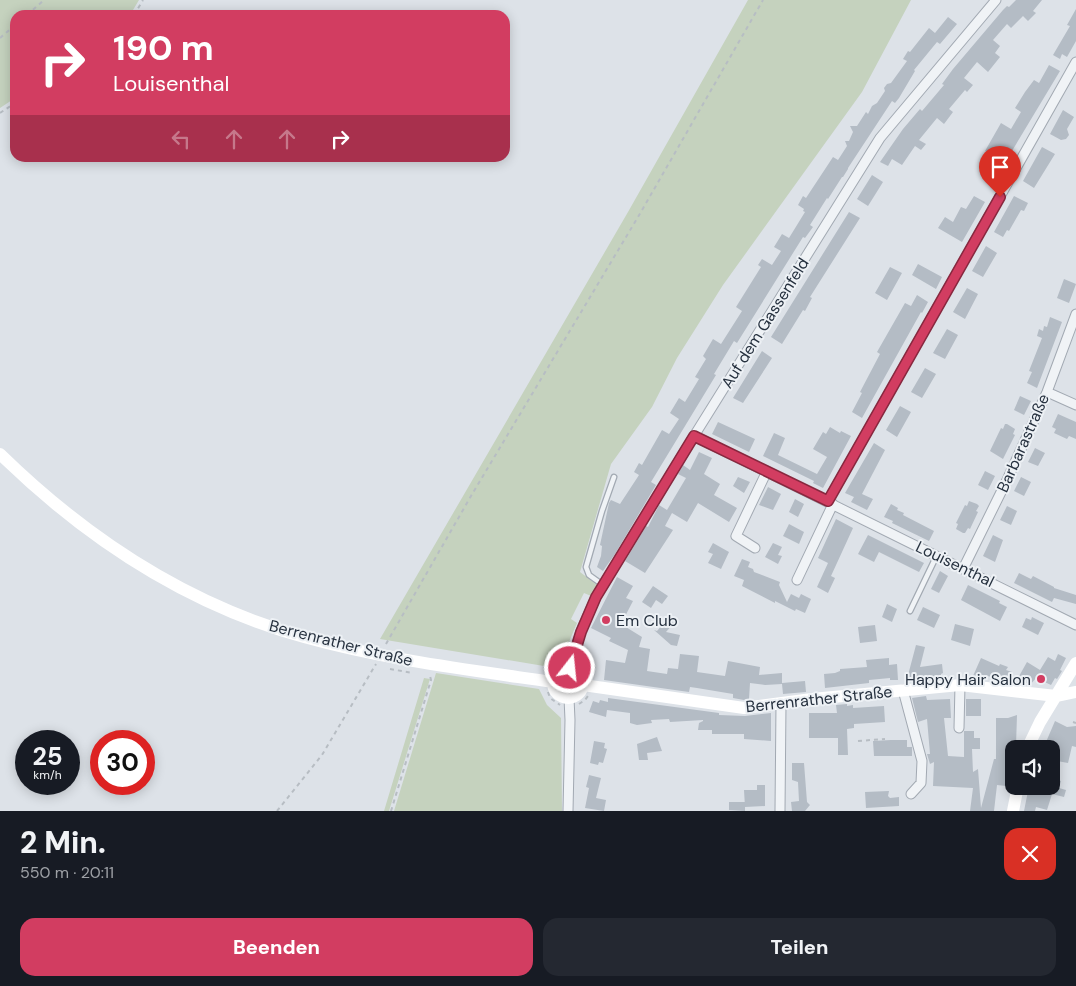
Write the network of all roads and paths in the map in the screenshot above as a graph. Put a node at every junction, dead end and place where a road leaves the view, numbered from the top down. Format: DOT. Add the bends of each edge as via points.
graph roads {
  1 [pos="44,0"];
  2 [pos="763,0"];
  3 [pos="996,0"];
  4 [pos="32,10"];
  5 [pos="10,29"];
  6 [pos="0,38"];
  7 [pos="1076,62"];
  8 [pos="1076,314"];
  9 [pos="1047,392"];
  10 [pos="1076,406"];
  11 [pos="694,436"];
  12 [pos="0,454"];
  13 [pos="767,471"];
  14 [pos="614,477"];
  15 [pos="830,503"];
  16 [pos="755,548"];
  17 [pos="937,556"];
  18 [pos="963,569"];
  19 [pos="797,580"];
  20 [pos="603,585"];
  21 [pos="910,611"];
  22 [pos="1076,625"];
  23 [pos="381,661"];
  24 [pos="1076,663"];
  25 [pos="572,664"];
  26 [pos="389,668"];
  27 [pos="538,668"];
  28 [pos="414,673"];
  29 [pos="430,676"];
  30 [pos="549,677"];
  31 [pos="587,685"];
  32 [pos="960,685"];
  33 [pos="903,690"];
  34 [pos="1076,692"];
  35 [pos="1056,696"];
  36 [pos="570,702"];
  37 [pos="781,704"];
  38 [pos="958,728"];
  39 [pos="886,739"];
  40 [pos="1032,740"];
  41 [pos="858,741"];
  42 [pos="911,794"];
  43 [pos="1016,795"];
  44 [pos="277,811"];
  45 [pos="392,811"];
  46 [pos="568,811"];
  47 [pos="780,811"];
  48 [pos="1013,811"];
  1 -- 4 [label="path"];
  2 -- 23 [label="path" via="472,496"];
  3 -- 11 [label="street, Auf dem Gassenfeld" via="880,138"];
  5 -- 6 [label="path"];
  7 -- 15 [label="street"];
  8 -- 9 [label="street, Barbarastraße"];
  9 -- 10 [label="street"];
  9 -- 18 [label="street, Barbarastraße"];
  11 -- 13 [label="street, Louisenthal"];
  11 -- 20 [label="street, Auf dem Gassenfeld"];
  12 -- 23 [label="street, Berrenrather Straße" via="55,505 128,558 170,583 263,624"];
  13 -- 15 [label="street, Louisenthal"];
  13 -- 16 [label="street" via="736,536"];
  14 -- 20 [label="lane" via="586,568 589,575"];
  15 -- 17 [label="street, Louisenthal"];
  15 -- 19 [label="street"];
  17 -- 18 [label="street, Louisenthal"];
  17 -- 21 [label="lane"];
  18 -- 22 [label="street, Louisenthal"];
  20 -- 25 [label="street, Auf dem Gassenfeld" via="581,632"];
  23 -- 30 [label="street, Berrenrather Straße"];
  23 -- 44 [label="path" via="376,664 322,755"];
  24 -- 35 [label="street"];
  25 -- 30 [label="street"];
  25 -- 30 [label="path" via="563,661"];
  25 -- 31 [label="street"];
  25 -- 31 [label="path" via="584,666 591,679"];
  26 -- 28 [label="path"];
  27 -- 30 [label="path"];
  29 -- 45 [label="path" via="432,680"];
  30 -- 36 [label="street" via="560,695"];
  30 -- 36 [label="path" via="546,689 550,698 559,705"];
  31 -- 36 [label="street"];
  31 -- 36 [label="path" via="590,693 585,700"];
  31 -- 37 [label="street, Berrenrather Straße" via="744,708"];
  32 -- 33 [label="street, Berrenrather Straße"];
  32 -- 35 [label="street, Berrenrather Straße"];
  32 -- 38 [label="street"];
  33 -- 37 [label="street, Berrenrather Straße"];
  33 -- 42 [label="street" via="922,761 921,783"];
  34 -- 35 [label="street, Berrenrather Straße"];
  35 -- 40 [label="street"];
  36 -- 46 [label="street"];
  37 -- 47 [label="street"];
  39 -- 41 [label="path"];
  43 -- 48 [label="street"];
}
